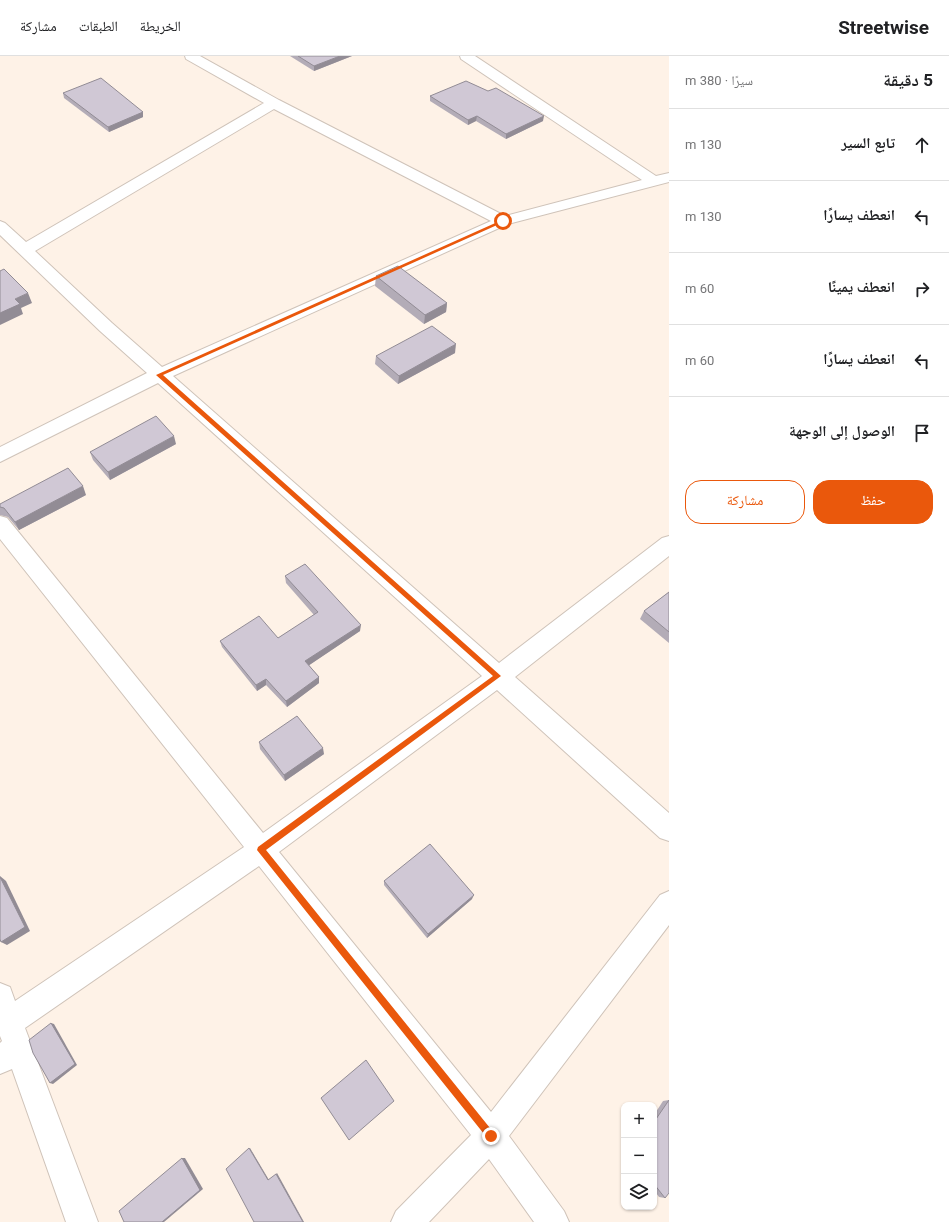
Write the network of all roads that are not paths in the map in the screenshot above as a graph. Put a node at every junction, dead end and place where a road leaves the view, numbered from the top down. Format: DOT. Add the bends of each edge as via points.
graph roads {
  1 [pos="191,56"];
  2 [pos="466,56"];
  3 [pos="274,103"];
  4 [pos="662,179"];
  5 [pos="503,221"];
  6 [pos="0,226"];
  7 [pos="25,250"];
  8 [pos="159,375"];
  9 [pos="0,456"];
  10 [pos="0,524"];
  11 [pos="669,544"];
  12 [pos="498,676"];
  13 [pos="669,829"];
  14 [pos="261,850"];
  15 [pos="669,904"];
  16 [pos="7,1032"];
  17 [pos="491,1136"];
  18 [pos="82,1222"];
  19 [pos="407,1222"];
  20 [pos="553,1222"];
  1 -- 3 [label="street"];
  2 -- 4 [label="street"];
  3 -- 5 [label="street"];
  3 -- 7 [label="street"];
  4 -- 5 [label="street"];
  5 -- 8 [label="street"];
  6 -- 7 [label="street"];
  7 -- 8 [label="street"];
  8 -- 9 [label="street"];
  8 -- 12 [label="street"];
  10 -- 14 [label="street"];
  11 -- 12 [label="street"];
  12 -- 13 [label="street"];
  12 -- 14 [label="street"];
  14 -- 16 [label="street"];
  14 -- 17 [label="street"];
  15 -- 17 [label="street"];
  16 -- 18 [label="street"];
  17 -- 19 [label="street"];
  17 -- 20 [label="street"];
}
